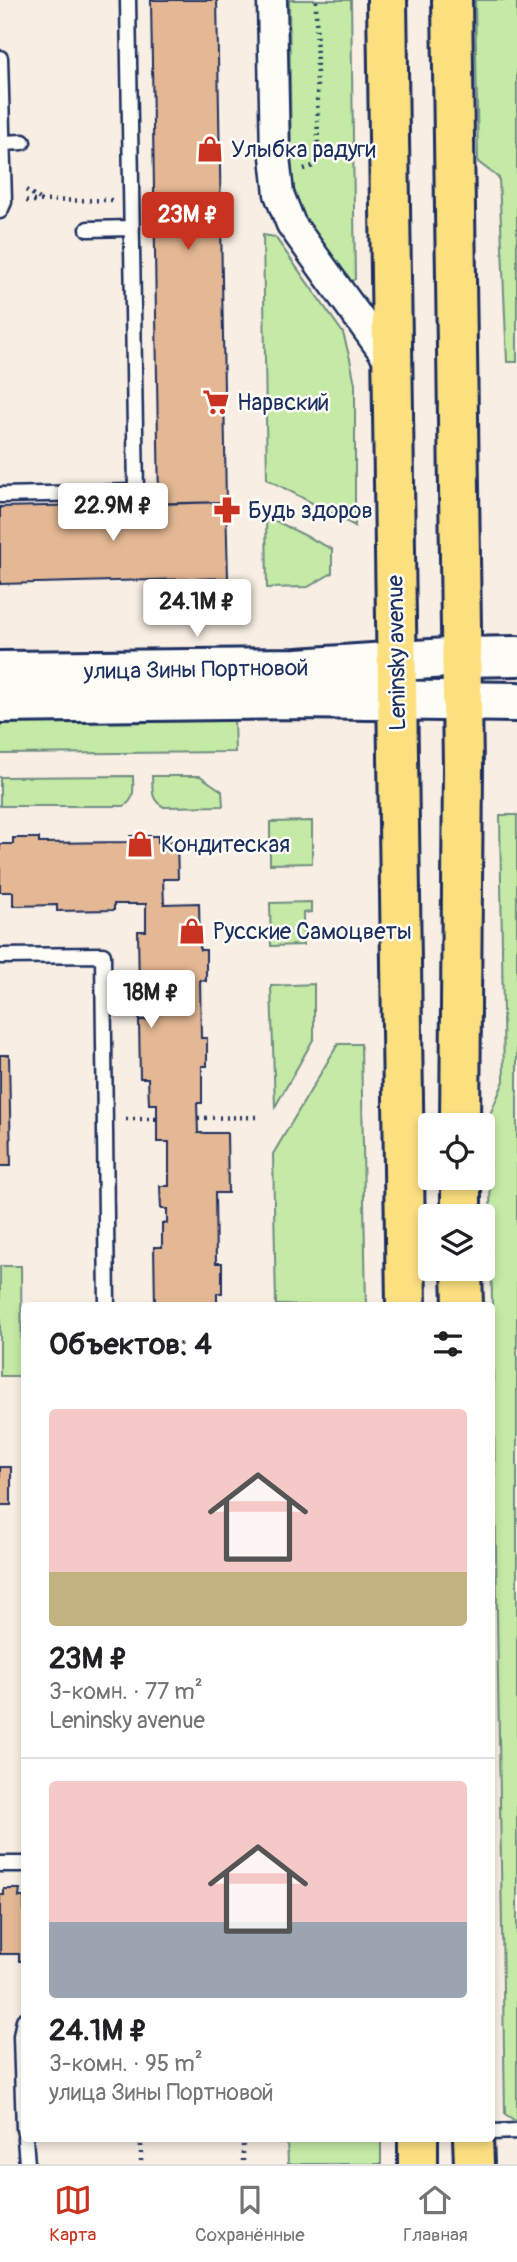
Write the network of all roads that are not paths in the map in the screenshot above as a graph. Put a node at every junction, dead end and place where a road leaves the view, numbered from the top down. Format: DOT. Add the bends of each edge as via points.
graph roads {
  1 [pos="128,0"];
  2 [pos="272,0"];
  3 [pos="387,0"];
  4 [pos="452,0"];
  5 [pos="0,58"];
  6 [pos="23,142"];
  7 [pos="3,143"];
  8 [pos="2,206"];
  9 [pos="132,228"];
  10 [pos="88,229"];
  11 [pos="392,364"];
  12 [pos="0,495"];
  13 [pos="517,656"];
  14 [pos="461,657"];
  15 [pos="397,662"];
  16 [pos="0,671"];
  17 [pos="398,702"];
  18 [pos="517,702"];
  19 [pos="0,703"];
  20 [pos="462,703"];
  21 [pos="0,956"];
  22 [pos="460,1113"];
  23 [pos="462,1281"];
  24 [pos="107,1302"];
  25 [pos="406,1302"];
  26 [pos="463,1302"];
  27 [pos="0,1864"];
  28 [pos="21,1864"];
  29 [pos="517,2131"];
  30 [pos="495,2132"];
  31 [pos="25,2142"];
  32 [pos="418,2142"];
  33 [pos="473,2142"];
  34 [pos="27,2164"];
  35 [pos="418,2164"];
  36 [pos="474,2164"];
  1 -- 9 [label="lane"];
  2 -- 11 [label="street" via="279,194 291,224"];
  3 -- 11 [label="main road, Leninsky avenue"];
  4 -- 14 [label="main road"];
  5 -- 7 [label="lane"];
  6 -- 7 [label="lane"];
  7 -- 8 [label="lane"];
  9 -- 10 [label="lane"];
  9 -- 12 [label="lane" via="136,492"];
  11 -- 15 [label="main road, Leninsky avenue"];
  13 -- 14 [label="main road, улица Зины Портновой"];
  14 -- 15 [label="main road, улица Зины Портновой"];
  14 -- 20 [label="main road"];
  15 -- 16 [label="main road, улица Зины Портновой" via="298,668"];
  15 -- 17 [label="main road, Leninsky avenue"];
  17 -- 19 [label="main road, улица Зины Портновой"];
  17 -- 20 [label="main road, улица Зины Портновой"];
  17 -- 25 [label="main road, Leninsky avenue"];
  18 -- 20 [label="main road, улица Зины Портновой"];
  20 -- 22 [label="main road"];
  21 -- 24 [label="lane" via="103,956"];
  23 -- 26 [label="main road"];
  27 -- 28 [label="lane"];
  29 -- 30 [label="lane"];
  31 -- 34 [label="lane"];
  32 -- 35 [label="main road"];
  33 -- 36 [label="main road"];
}
